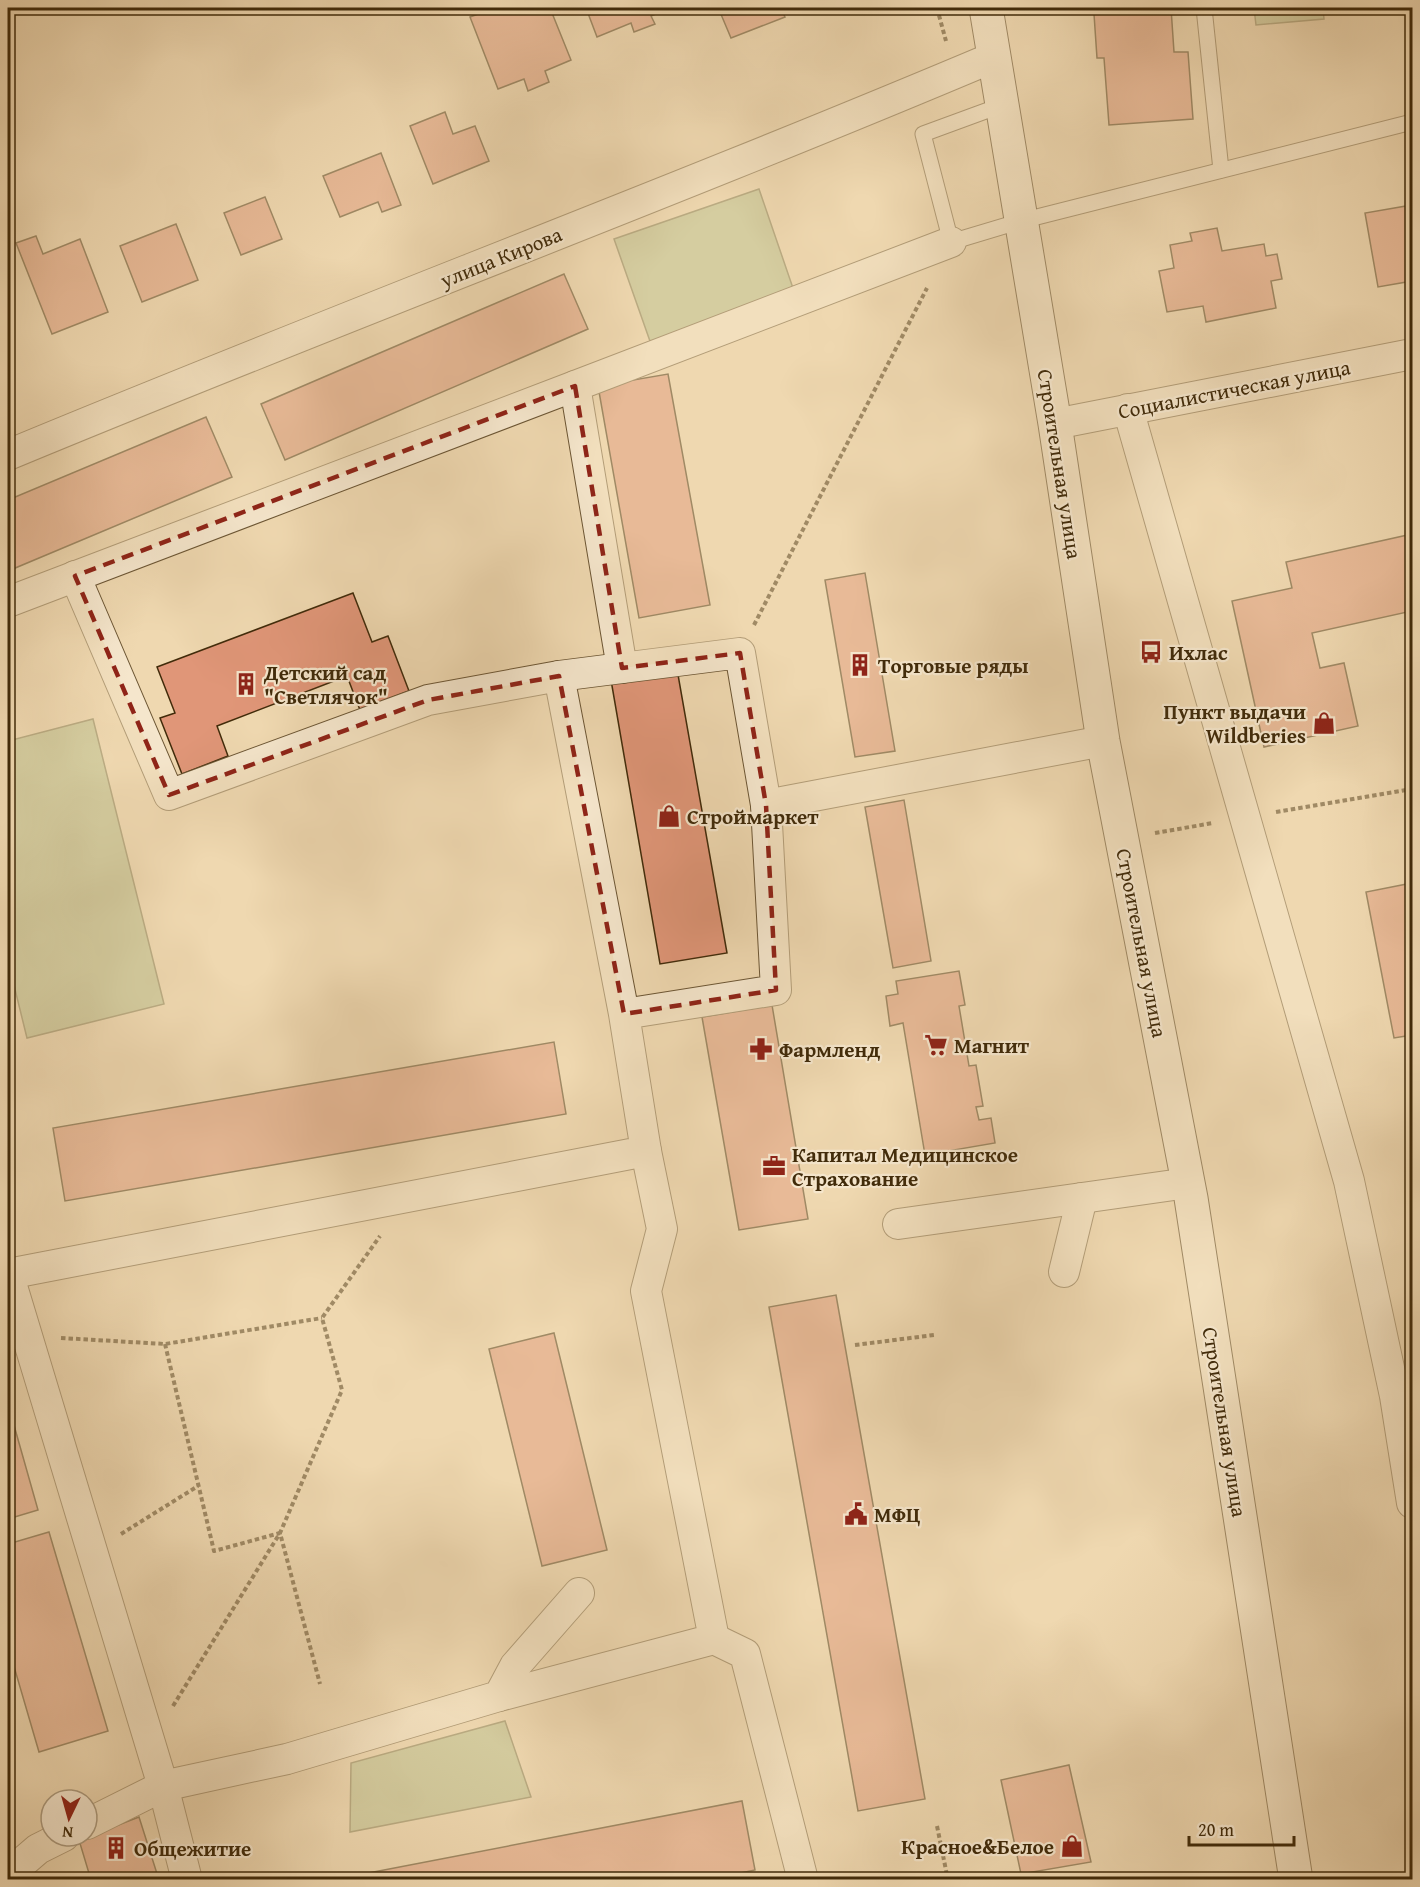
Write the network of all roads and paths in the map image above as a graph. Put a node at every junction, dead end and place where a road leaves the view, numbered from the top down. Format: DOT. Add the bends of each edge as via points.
graph roads {
  1 [pos="986,8"];
  2 [pos="1204,8"];
  3 [pos="994,57"];
  4 [pos="1002,105"];
  5 [pos="1413,122"];
  6 [pos="1221,170"];
  7 [pos="1021,221"];
  8 [pos="951,242"];
  9 [pos="1413,354"];
  10 [pos="575,386"];
  11 [pos="1128,409"];
  12 [pos="1055,424"];
  13 [pos="8,455"];
  14 [pos="75,576"];
  15 [pos="8,602"];
  16 [pos="740,652"];
  17 [pos="622,668"];
  18 [pos="559,676"];
  19 [pos="1103,741"];
  20 [pos="766,805"];
  21 [pos="624,1014"];
  22 [pos="646,1151"];
  23 [pos="1188,1183"];
  24 [pos="406,1197"];
  25 [pos="1082,1198"];
  26 [pos="898,1224"];
  27 [pos="1064,1272"];
  28 [pos="8,1273"];
  29 [pos="322,1318"];
  30 [pos="934,1335"];
  31 [pos="27,1336"];
  32 [pos="165,1344"];
  33 [pos="855,1345"];
  34 [pos="199,1485"];
  35 [pos="1413,1503"];
  36 [pos="280,1533"];
  37 [pos="92,1552"];
  38 [pos="579,1593"];
  39 [pos="714,1639"];
  40 [pos="320,1684"];
  41 [pos="499,1696"];
  42 [pos="150,1743"];
  43 [pos="163,1786"];
  44 [pos="99,1818"];
  45 [pos="937,1826"];
  46 [pos="40,1848"];
  47 [pos="10,1880"];
  48 [pos="187,1880"];
  49 [pos="803,1880"];
  50 [pos="948,1880"];
  51 [pos="1296,1880"];
  1 -- 3 [label="street, Строительная улица"];
  2 -- 6 [label="lane"];
  3 -- 4 [label="street, Строительная улица"];
  3 -- 13 [label="street, улица Кирова" via="775,149"];
  4 -- 7 [label="street, Строительная улица"];
  4 -- 8 [label="lane" via="923,134"];
  5 -- 6 [label="lane"];
  6 -- 7 [label="lane"];
  7 -- 8 [label="lane"];
  7 -- 12 [label="street, Строительная улица"];
  8 -- 10 [label="street"];
  8 -- 16 [label="path"];
  9 -- 11 [label="street, Социалистическая улица"];
  10 -- 14 [label="street"];
  10 -- 17 [label="street"];
  11 -- 12 [label="street, Социалистическая улица"];
  11 -- 35 [label="street" via="1349,1181 1395,1396"];
  12 -- 19 [label="street, Строительная улица"];
  14 -- 15 [label="street"];
  14 -- 18 [label="street" via="169,795 428,700"];
  16 -- 17 [label="street"];
  16 -- 20 [label="street"];
  17 -- 18 [label="street"];
  18 -- 21 [label="street"];
  19 -- 20 [label="street"];
  19 -- 23 [label="street, Строительная улица"];
  20 -- 21 [label="street" via="777,990"];
  21 -- 22 [label="street"];
  22 -- 24 [label="street"];
  22 -- 39 [label="street" via="663,1229 646,1291"];
  23 -- 25 [label="street"];
  23 -- 51 [label="street, Строительная улица"];
  24 -- 28 [label="street"];
  24 -- 29 [label="path"];
  25 -- 26 [label="street"];
  25 -- 27 [label="street"];
  28 -- 31 [label="street"];
  29 -- 32 [label="path"];
  29 -- 36 [label="path" via="342,1390"];
  30 -- 33 [label="path"];
  31 -- 32 [label="path"];
  31 -- 37 [label="street"];
  32 -- 34 [label="path"];
  34 -- 36 [label="path" via="214,1551"];
  34 -- 37 [label="path"];
  36 -- 40 [label="path"];
  36 -- 42 [label="path"];
  37 -- 42 [label="street"];
  38 -- 41 [label="street" via="515,1666"];
  39 -- 41 [label="street"];
  39 -- 49 [label="street" via="745,1654"];
  41 -- 43 [label="street" via="287,1759"];
  42 -- 43 [label="street"];
  43 -- 44 [label="street"];
  43 -- 48 [label="street"];
  45 -- 50 [label="path"];
  46 -- 47 [label="street" via="10,1873"];
}
